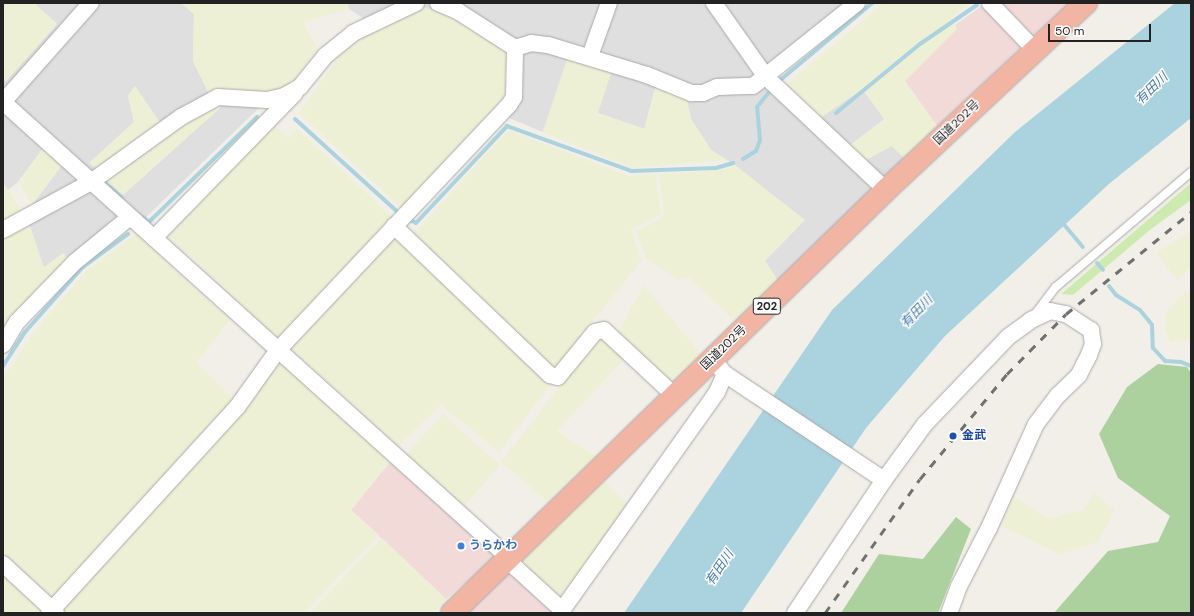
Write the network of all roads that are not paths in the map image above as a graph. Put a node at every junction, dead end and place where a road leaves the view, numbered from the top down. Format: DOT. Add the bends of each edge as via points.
graph roads {
  1 [pos="91,3"];
  2 [pos="416,3"];
  3 [pos="438,3"];
  4 [pos="609,3"];
  5 [pos="714,3"];
  6 [pos="857,3"];
  7 [pos="990,3"];
  8 [pos="1086,3"];
  9 [pos="515,48"];
  10 [pos="1034,49"];
  11 [pos="590,56"];
  12 [pos="772,83"];
  13 [pos="300,87"];
  14 [pos="3,102"];
  15 [pos="1191,172"];
  16 [pos="91,182"];
  17 [pos="886,190"];
  18 [pos="130,217"];
  19 [pos="400,220"];
  20 [pos="3,230"];
  21 [pos="154,238"];
  22 [pos="1031,320"];
  23 [pos="3,345"];
  24 [pos="278,350"];
  25 [pos="719,367"];
  26 [pos="675,396"];
  27 [pos="884,480"];
  28 [pos="509,558"];
  29 [pos="3,564"];
  30 [pos="52,612"];
  31 [pos="561,612"];
  32 [pos="452,613"];
  33 [pos="795,613"];
  34 [pos="949,613"];
  1 -- 14 [label="street"];
  2 -- 13 [label="street" via="352,33 325,56"];
  3 -- 9 [label="street" via="459,12"];
  4 -- 11 [label="street"];
  5 -- 12 [label="street"];
  6 -- 12 [label="street"];
  7 -- 10 [label="street"];
  8 -- 10 [label="highway, 国道202号 / 202"];
  9 -- 11 [label="street" via="530,43"];
  9 -- 19 [label="street" via="514,97 509,105"];
  10 -- 17 [label="highway, 国道202号 / 202"];
  11 -- 12 [label="street" via="691,93 703,93 717,87"];
  12 -- 17 [label="street"];
  13 -- 16 [label="street" via="284,96 267,100 218,97 181,117"];
  13 -- 21 [label="street"];
  14 -- 16 [label="street"];
  15 -- 22 [label="lane" via="1056,287"];
  16 -- 18 [label="street"];
  16 -- 20 [label="street"];
  17 -- 25 [label="highway, 国道202号 / 202"];
  18 -- 21 [label="street"];
  18 -- 23 [label="street" via="74,262 17,322"];
  19 -- 24 [label="street"];
  19 -- 26 [label="street" via="550,375 558,377 595,332 604,330"];
  21 -- 24 [label="street"];
  22 -- 27 [label="street" via="1008,337 925,424"];
  22 -- 34 [label="street" via="1050,311 1066,314 1091,330 1093,344 1079,375 1058,395 1036,424 989,528 959,586"];
  24 -- 28 [label="street"];
  24 -- 30 [label="street" via="238,406"];
  25 -- 26 [label="highway, 国道202号 / 202"];
  25 -- 27 [label="street"];
  25 -- 31 [label="street" via="717,392"];
  26 -- 28 [label="highway, 国道202号 / 202"];
  27 -- 33 [label="street"];
  28 -- 31 [label="street"];
  28 -- 32 [label="highway, 国道202号 / 202"];
  29 -- 30 [label="street"];
}
